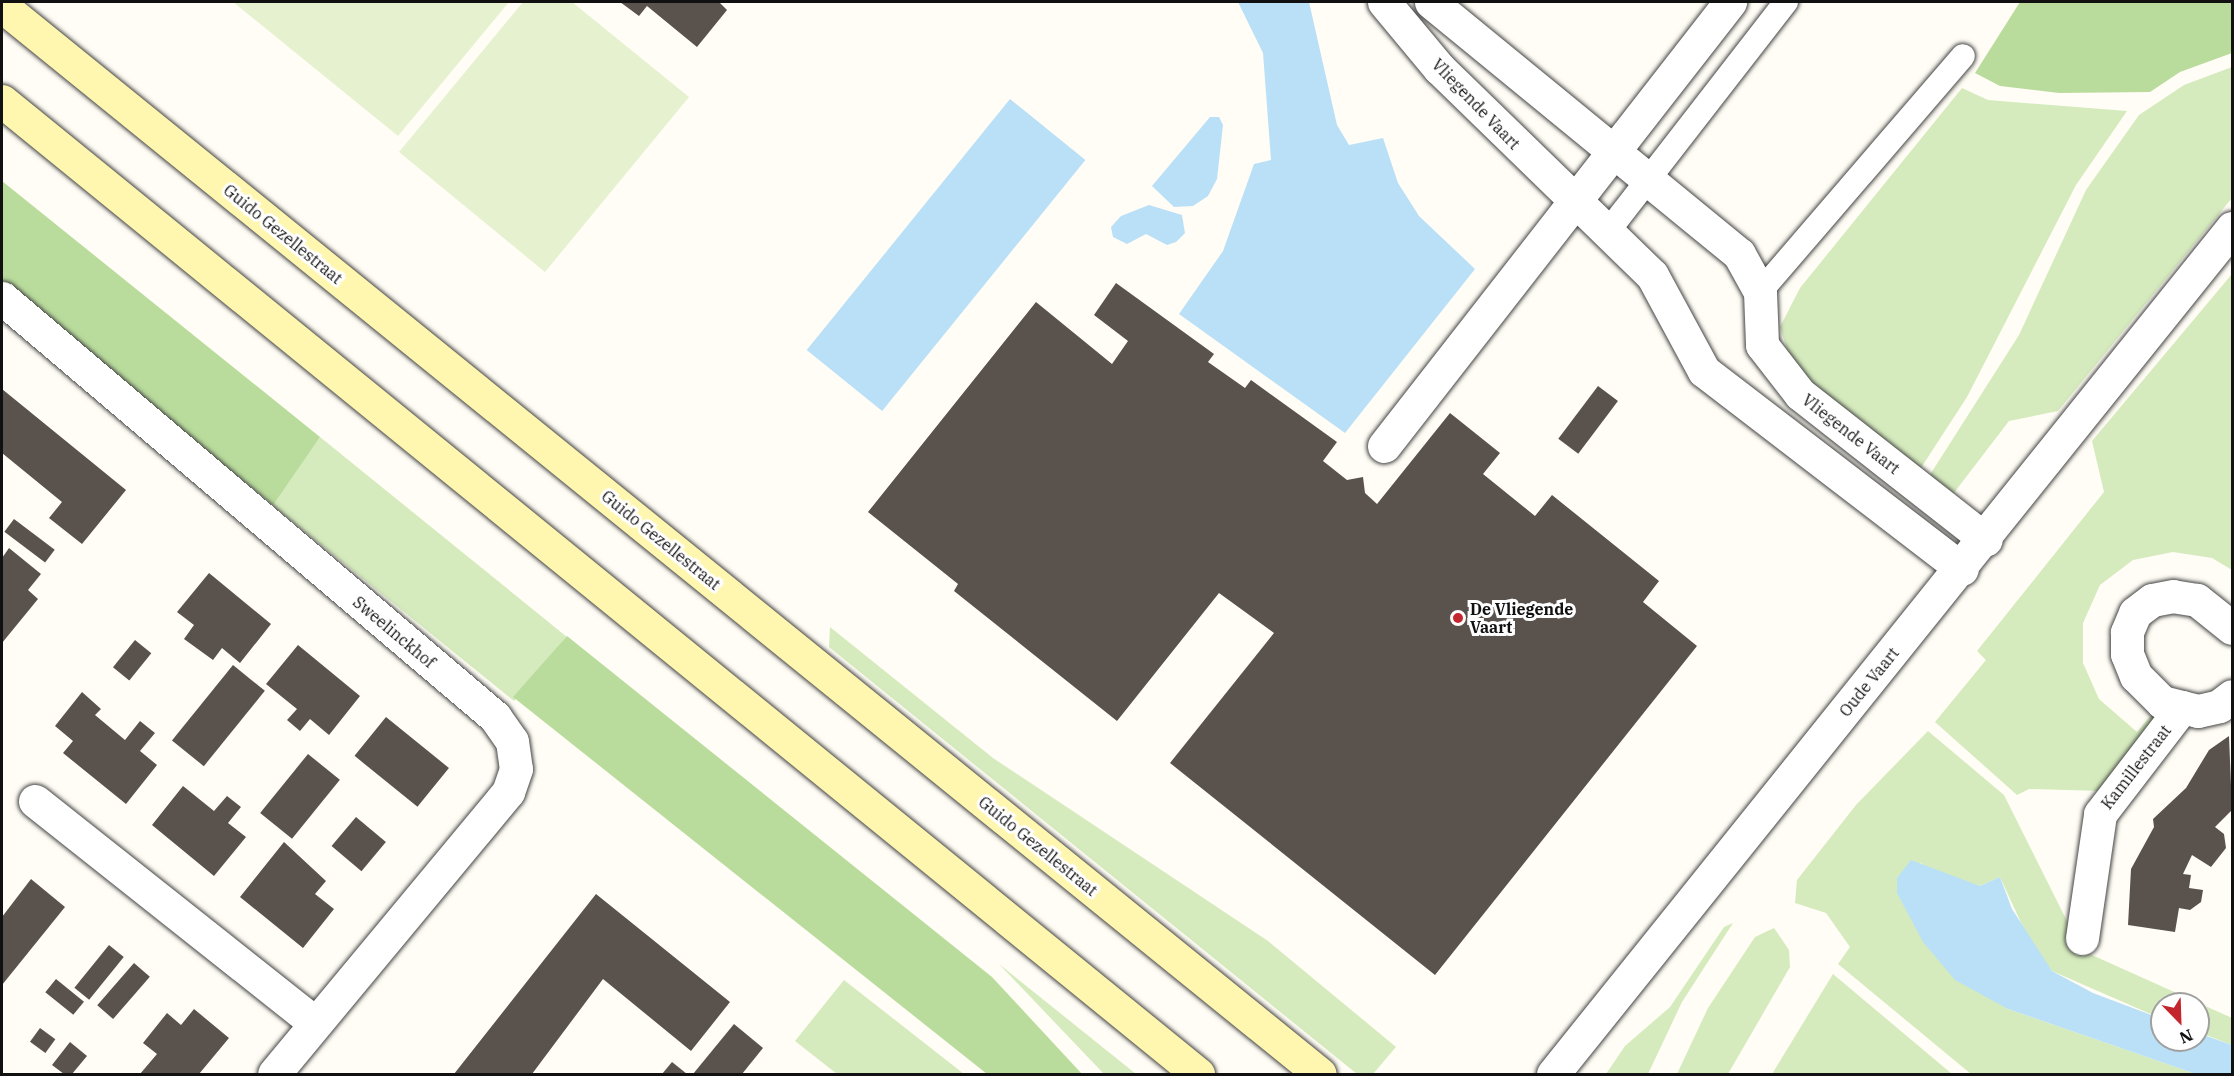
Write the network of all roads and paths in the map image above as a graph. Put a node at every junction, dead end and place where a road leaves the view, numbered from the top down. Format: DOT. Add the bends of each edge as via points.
graph roads {
  1 [pos="1384,2"];
  2 [pos="1431,2"];
  3 [pos="1730,2"];
  4 [pos="1786,2"];
  5 [pos="2,6"];
  6 [pos="1963,56"];
  7 [pos="2,101"];
  8 [pos="1612,149"];
  9 [pos="1647,176"];
  10 [pos="1572,202"];
  11 [pos="2232,228"];
  12 [pos="1609,230"];
  13 [pos="2232,254"];
  14 [pos="2185,289"];
  15 [pos="1760,292"];
  16 [pos="2,298"];
  17 [pos="1384,446"];
  18 [pos="1986,540"];
  19 [pos="1962,569"];
  20 [pos="2232,628"];
  21 [pos="2232,696"];
  22 [pos="2182,707"];
  23 [pos="35,801"];
  24 [pos="2082,938"];
  25 [pos="315,1023"];
  26 [pos="274,1074"];
  27 [pos="1198,1074"];
  28 [pos="1320,1074"];
  29 [pos="1553,1074"];
  1 -- 10 [label="street, Vliegende Vaart" via="1439,68"];
  2 -- 8 [label="street, Vliegende Vaart"];
  3 -- 8 [label="street"];
  4 -- 9 [label="lane"];
  5 -- 28 [label="main road, Guido Gezellestraat"];
  6 -- 15 [label="lane"];
  7 -- 27 [label="main road"];
  8 -- 9 [label="street, Vliegende Vaart"];
  8 -- 10 [label="street"];
  9 -- 12 [label="lane"];
  9 -- 15 [label="street, Vliegende Vaart" via="1739,254"];
  10 -- 12 [label="street, Vliegende Vaart"];
  10 -- 17 [label="street"];
  11 -- 14 [label="street, Oude Vaart"];
  12 -- 19 [label="street, Vliegende Vaart" via="1652,275 1704,370"];
  13 -- 14 [label="street, Oude Vaart"];
  14 -- 18 [label="street, Oude Vaart"];
  15 -- 18 [label="street, Vliegende Vaart" via="1762,345 1800,394"];
  16 -- 25 [label="street, Sweelinckhof" via="495,717 512,741 516,769 508,792"];
  18 -- 19 [label="street, Oude Vaart"];
  19 -- 29 [label="street, Oude Vaart"];
  20 -- 22 [label="street, Kamillestraat" via="2197,600 2173,596 2152,600 2135,613 2127,643 2136,676 2162,702"];
  21 -- 22 [label="street, Kamillestraat" via="2219,706"];
  22 -- 24 [label="street, Kamillestraat" via="2100,814"];
  23 -- 25 [label="street"];
  25 -- 26 [label="street, Sweelinckhof"];
}
